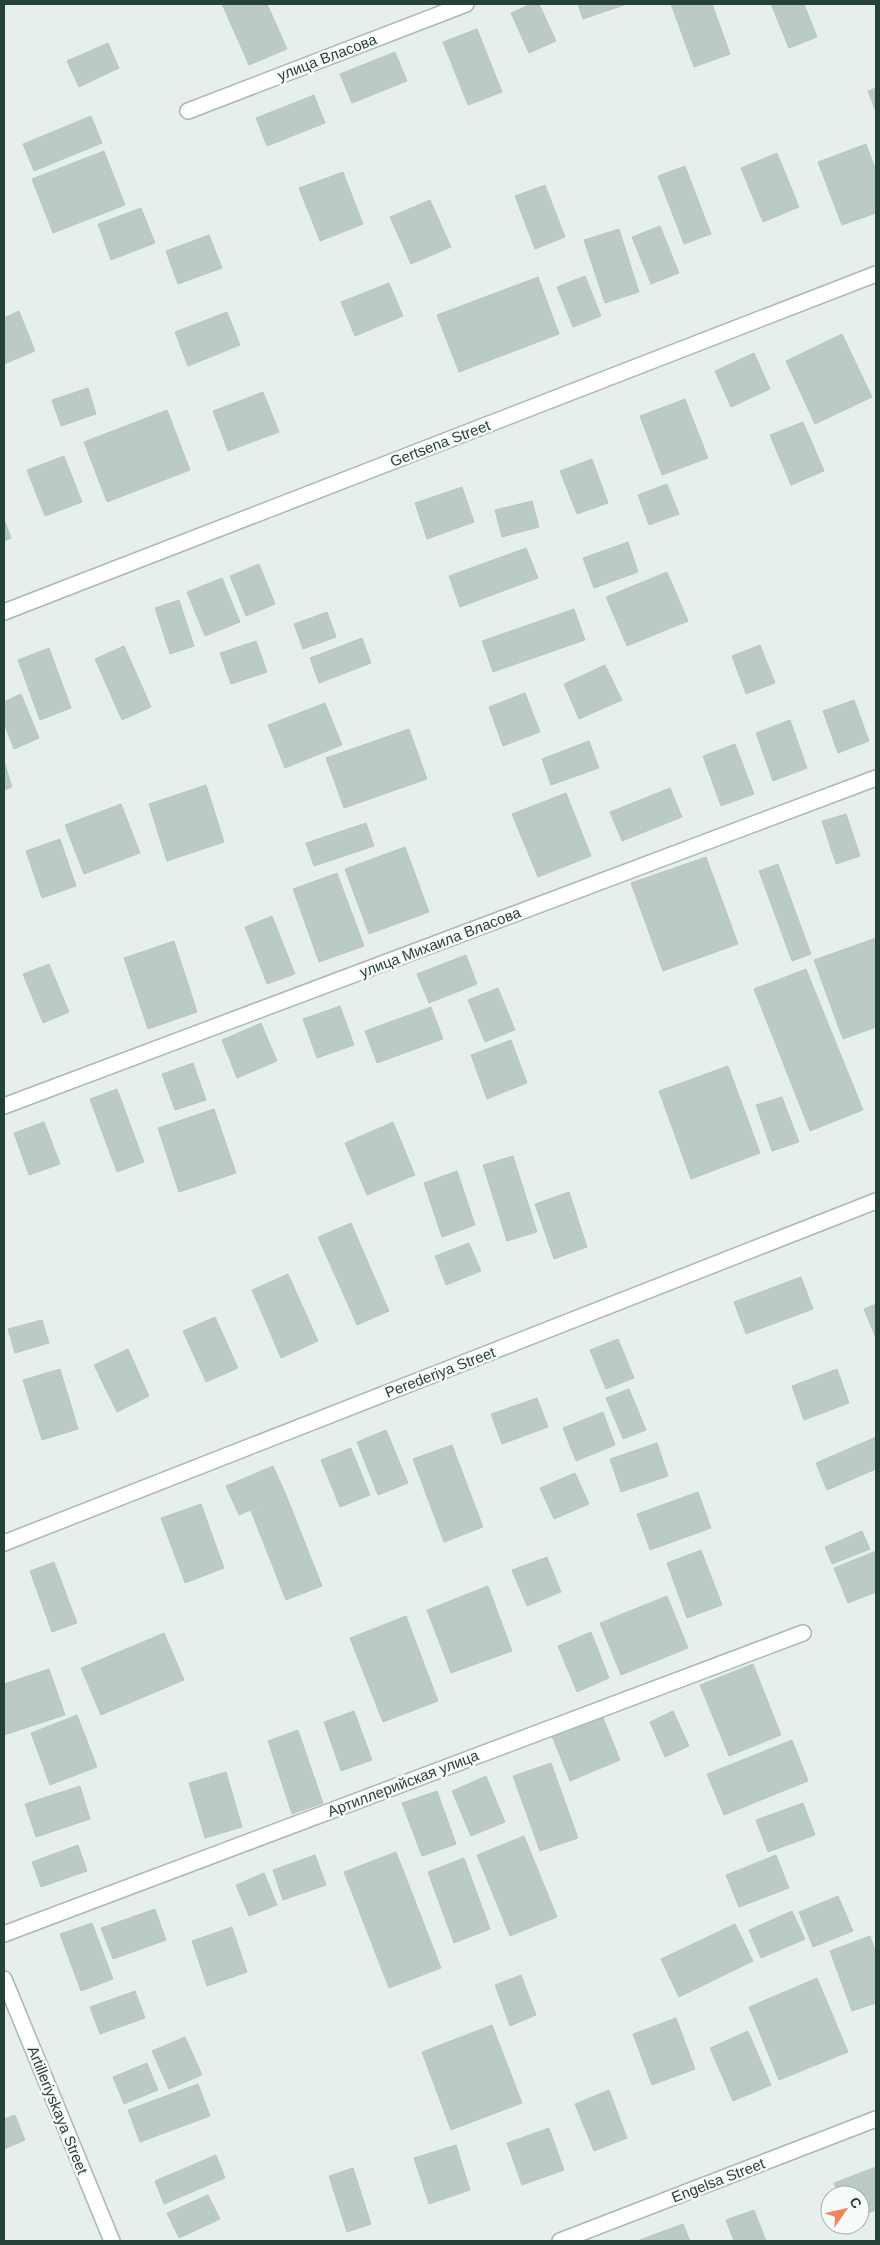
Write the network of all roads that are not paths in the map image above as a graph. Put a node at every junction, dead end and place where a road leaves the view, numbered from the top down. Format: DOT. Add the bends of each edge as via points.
graph roads {
  1 [pos="466,4"];
  2 [pos="188,111"];
  3 [pos="876,274"];
  4 [pos="4,612"];
  5 [pos="876,778"];
  6 [pos="4,1106"];
  7 [pos="876,1201"];
  8 [pos="4,1543"];
  9 [pos="803,1633"];
  10 [pos="4,1934"];
  11 [pos="4,1980"];
  12 [pos="876,2119"];
  13 [pos="596,2235"];
  14 [pos="112,2241"];
  15 [pos="560,2241"];
  1 -- 2 [label="street, улица Власова"];
  3 -- 4 [label="street, Gertsena Street"];
  5 -- 6 [label="street, улица Михаила Власова"];
  7 -- 8 [label="street, Perederiya Street"];
  9 -- 10 [label="street, Артиллерийская улица"];
  11 -- 14 [label="street, Artilleriyskaya Street"];
  12 -- 13 [label="street, Engelsa Street"];
  13 -- 15 [label="street, Engelsa Street"];
}
